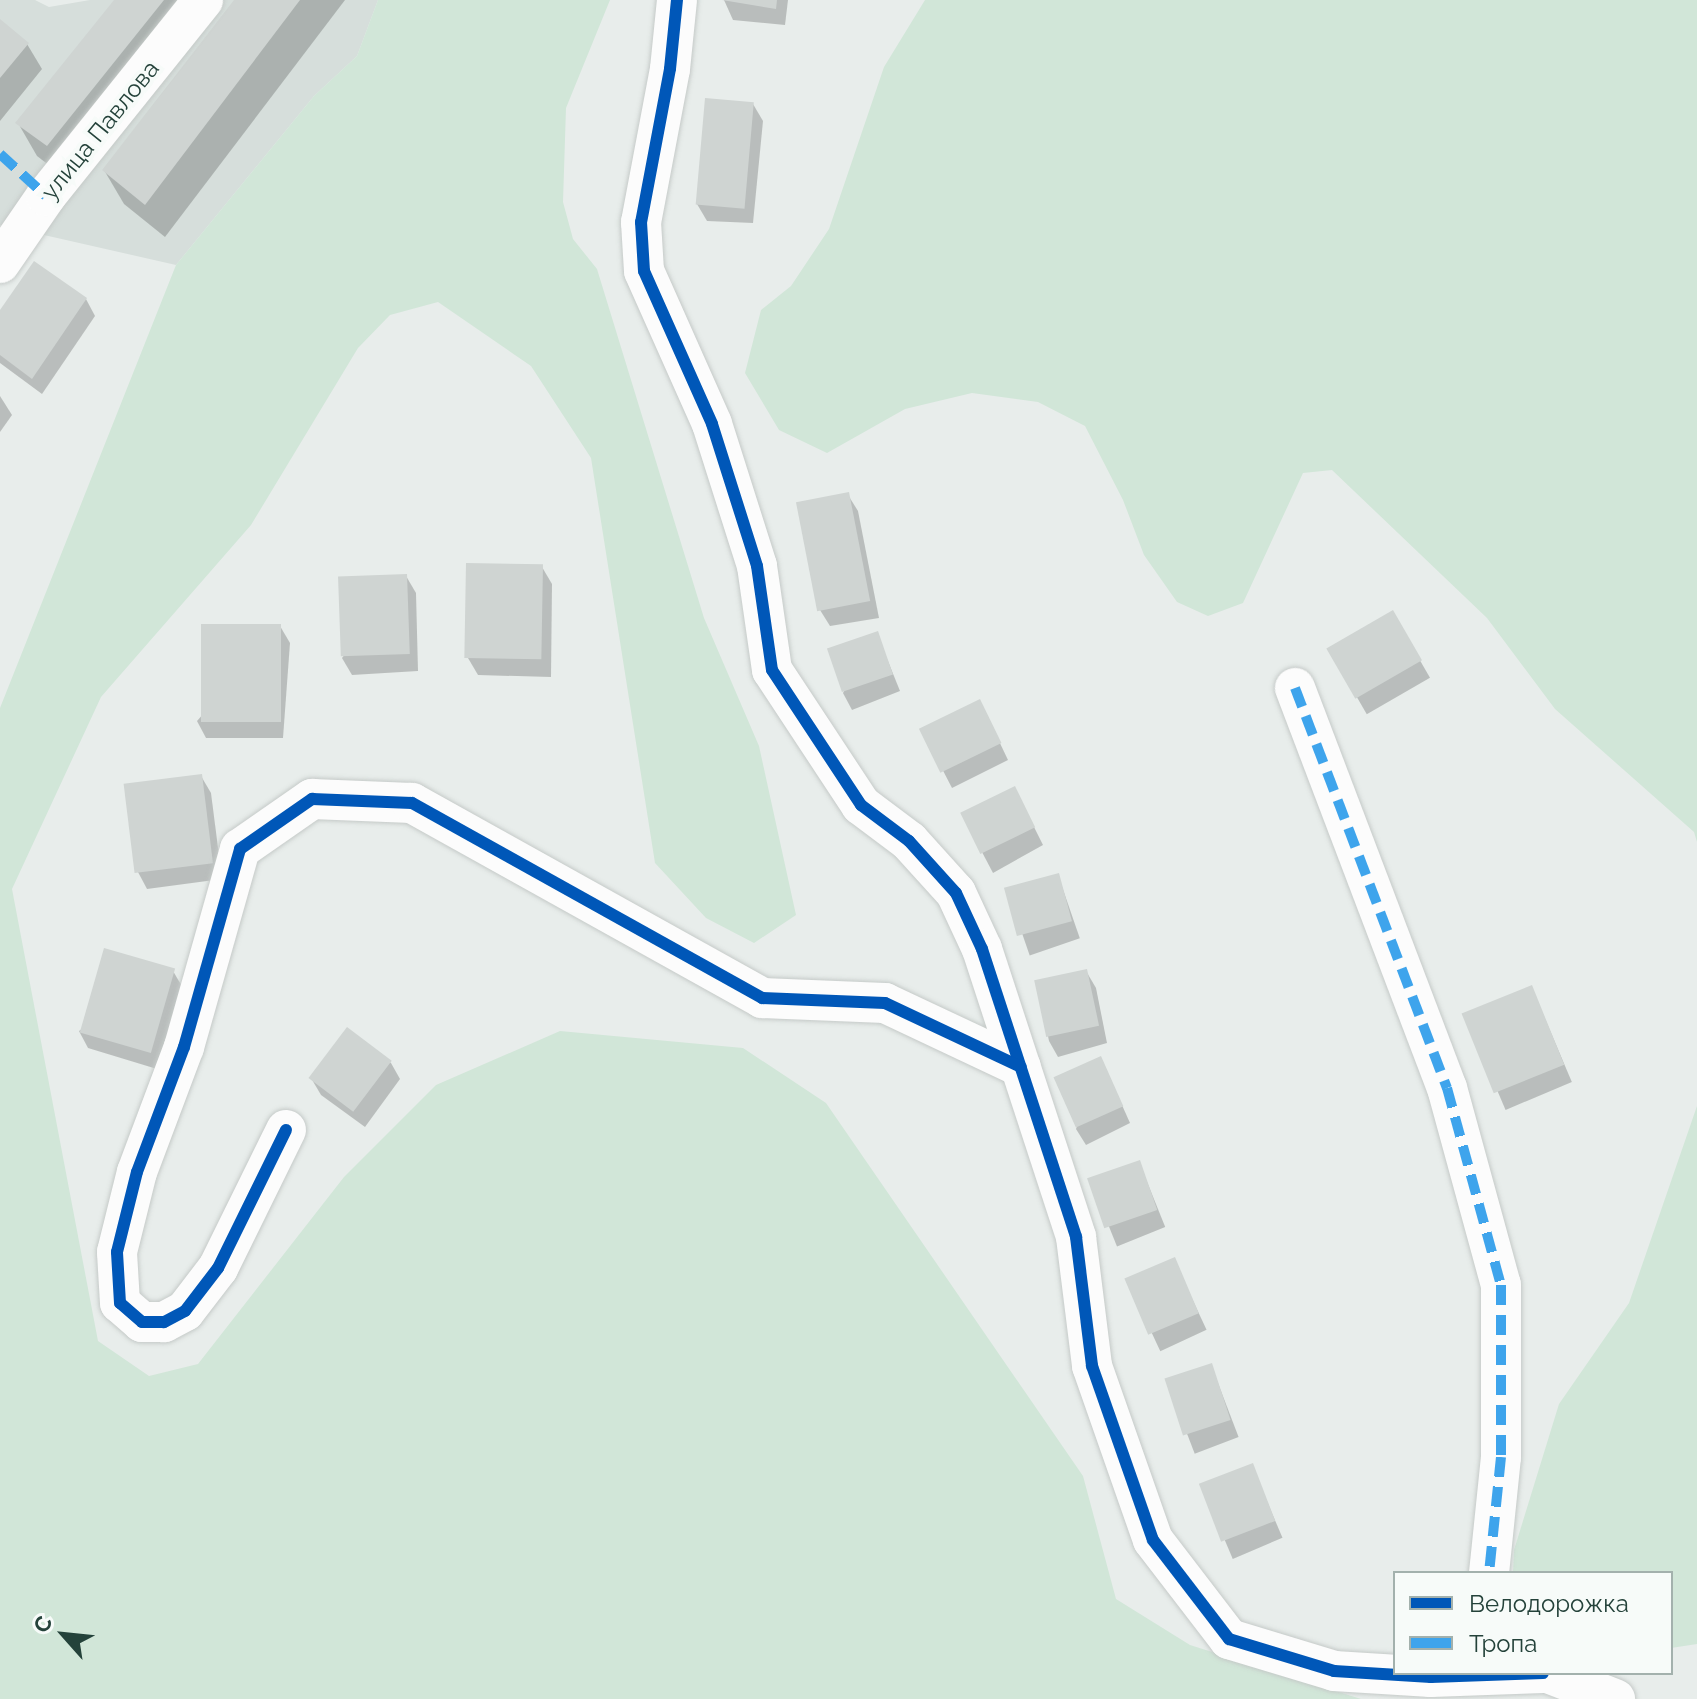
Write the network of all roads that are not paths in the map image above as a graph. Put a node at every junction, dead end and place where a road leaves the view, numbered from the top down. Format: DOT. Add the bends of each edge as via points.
graph roads {
  1 [pos="203,0"];
  2 [pos="677,0"];
  3 [pos="0,263"];
  4 [pos="1295,688"];
  5 [pos="1021,1067"];
  6 [pos="286,1130"];
  7 [pos="1489,1571"];
  8 [pos="1393,1672"];
  9 [pos="1550,1675"];
  10 [pos="1615,1699"];
  1 -- 3 [label="street, улица Павлова" via="46,196"];
  2 -- 5 [label="street" via="670,69 641,222 644,271 712,424 757,566 772,670 861,805 909,841 956,893 982,949"];
  4 -- 7 [label="street" via="1447,1088 1501,1285 1501,1457"];
  5 -- 6 [label="street" via="885,1003 762,998 412,803 312,799 240,849 184,1047 137,1172 117,1252 120,1303 142,1322 164,1322 185,1311 218,1268"];
  5 -- 8 [label="street" via="1076,1237 1092,1366 1153,1540 1229,1639 1334,1671"];
  9 -- 10 [label="street"];
}
